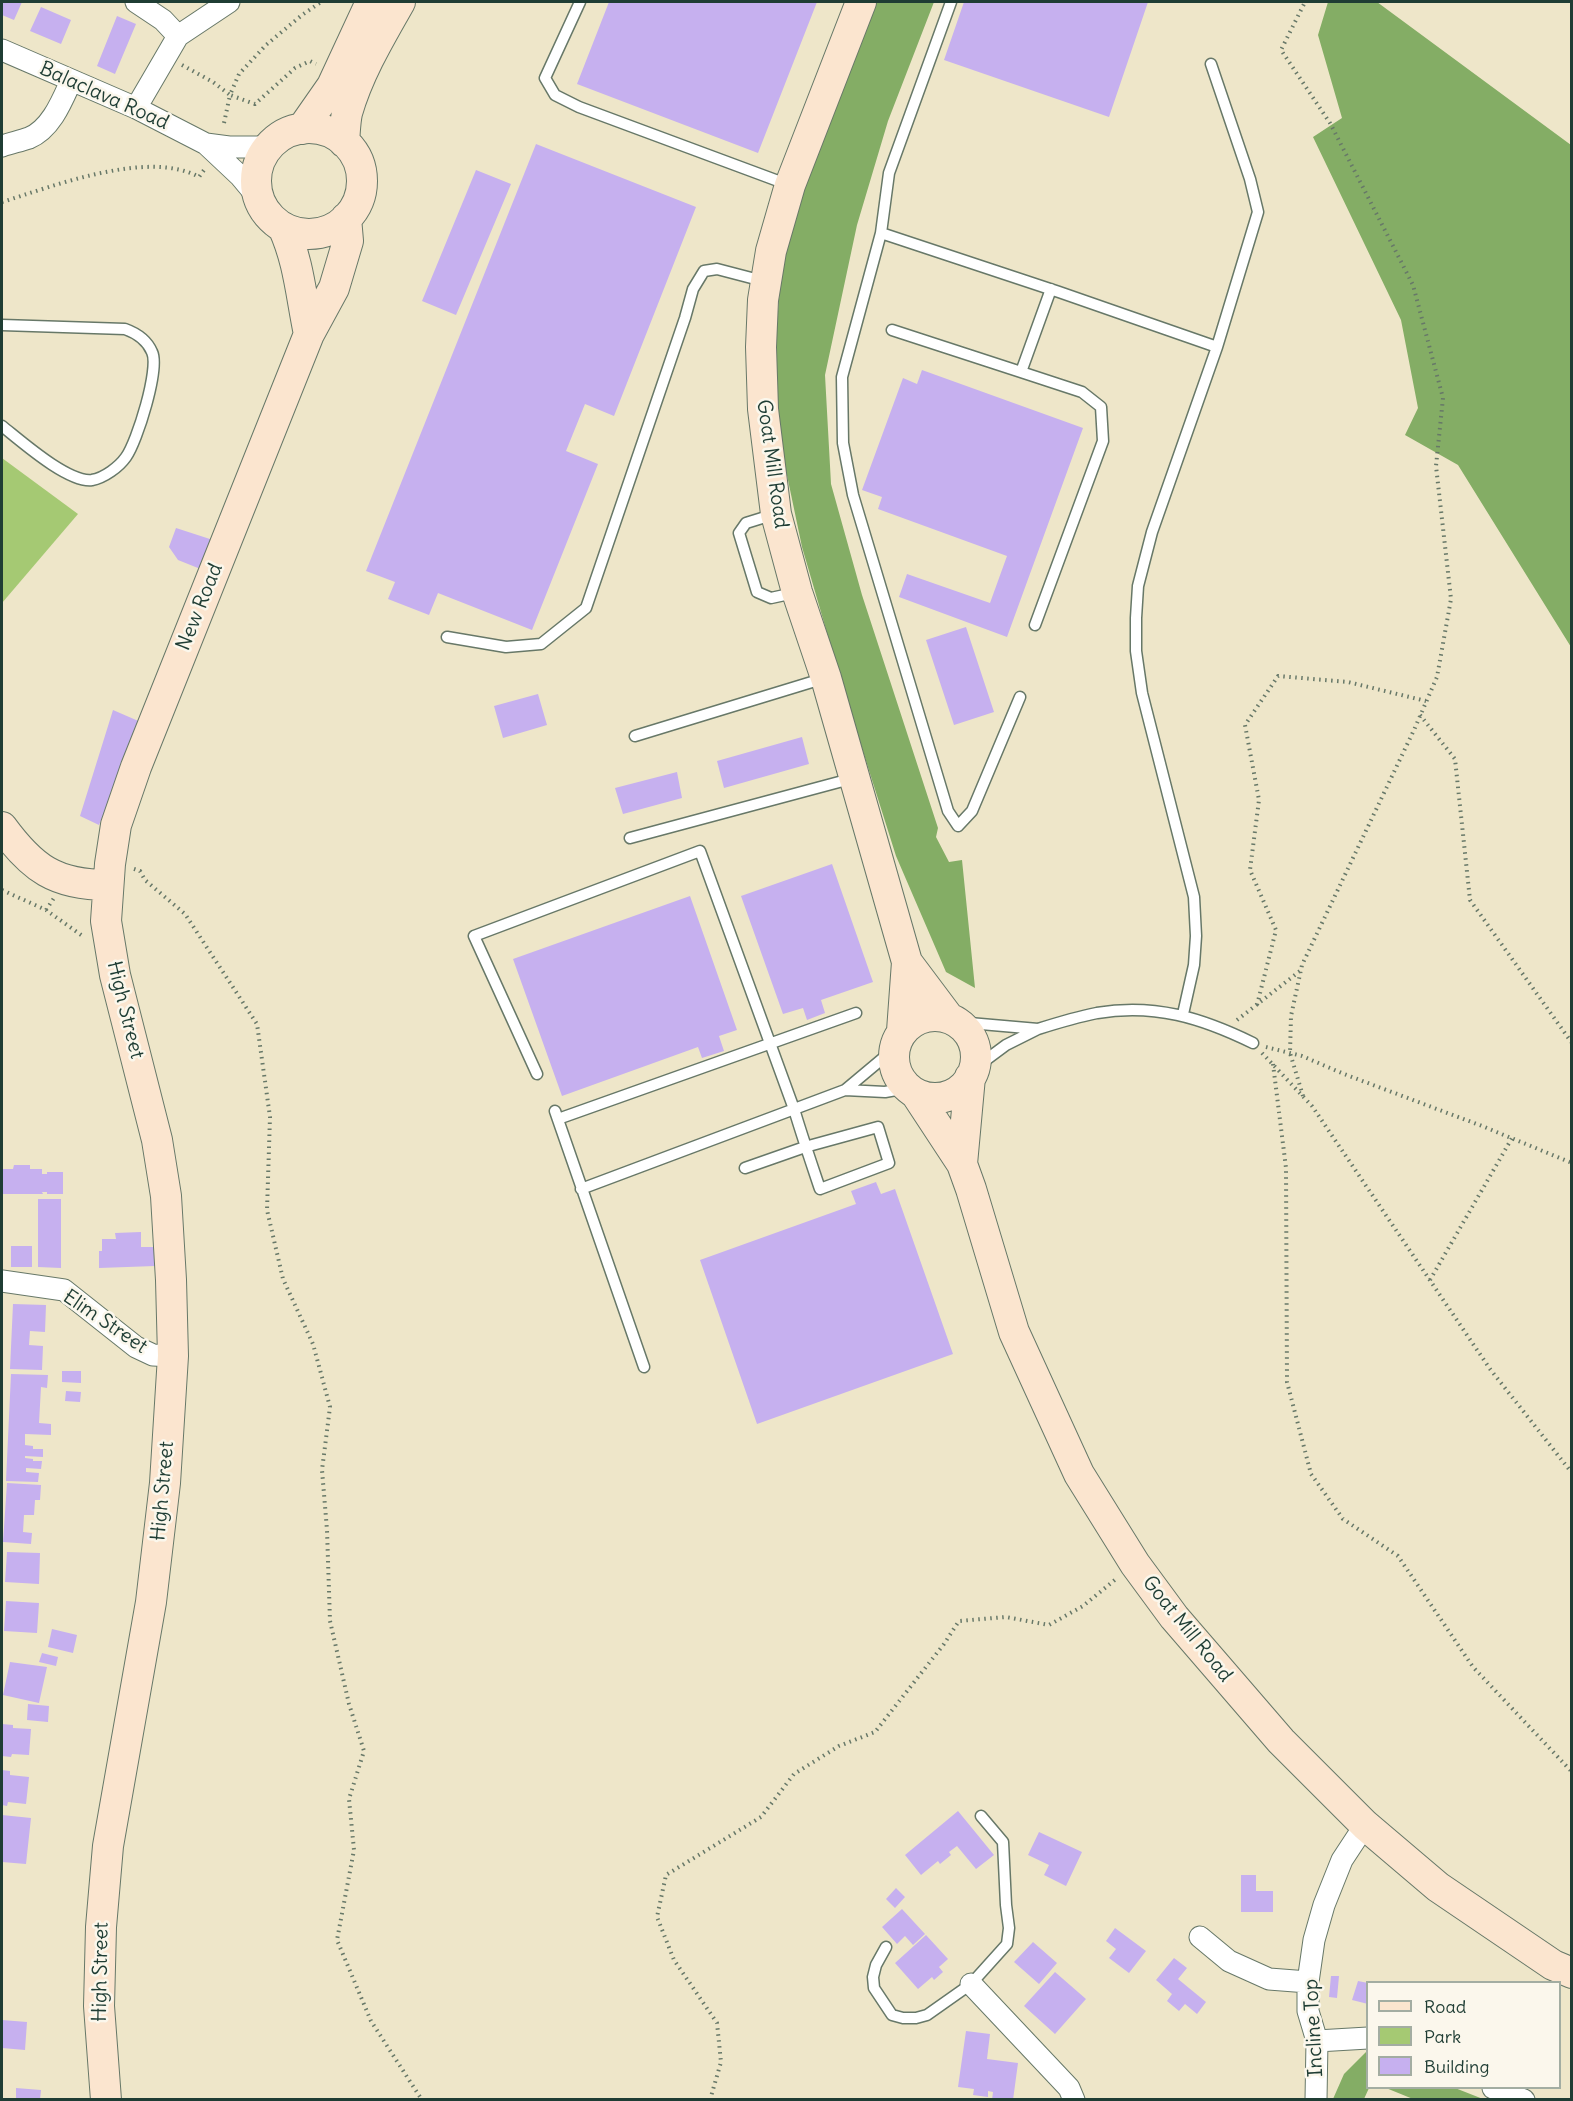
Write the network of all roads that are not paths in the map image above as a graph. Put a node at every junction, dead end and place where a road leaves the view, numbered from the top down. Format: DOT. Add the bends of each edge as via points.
graph roads {
  1 [pos="136,2"];
  2 [pos="229,2"];
  3 [pos="371,2"];
  4 [pos="400,2"];
  5 [pos="580,2"];
  6 [pos="861,2"];
  7 [pos="951,2"];
  8 [pos="178,36"];
  9 [pos="2,50"];
  10 [pos="1211,64"];
  11 [pos="71,81"];
  12 [pos="136,108"];
  13 [pos="302,129"];
  14 [pos="344,142"];
  15 [pos="206,144"];
  16 [pos="2,146"];
  17 [pos="269,147"];
  18 [pos="790,185"];
  19 [pos="260,200"];
  20 [pos="346,218"];
  21 [pos="283,227"];
  22 [pos="881,233"];
  23 [pos="766,282"];
  24 [pos="1051,289"];
  25 [pos="2,325"];
  26 [pos="892,330"];
  27 [pos="309,334"];
  28 [pos="1217,347"];
  29 [pos="1021,372"];
  30 [pos="2,426"];
  31 [pos="776,514"];
  32 [pos="797,592"];
  33 [pos="1035,625"];
  34 [pos="447,637"];
  35 [pos="826,678"];
  36 [pos="1020,698"];
  37 [pos="634,736"];
  38 [pos="854,778"];
  39 [pos="2,827"];
  40 [pos="630,838"];
  41 [pos="109,874"];
  42 [pos="907,962"];
  43 [pos="856,1013"];
  44 [pos="1183,1014"];
  45 [pos="954,1020"];
  46 [pos="1038,1029"];
  47 [pos="898,1040"];
  48 [pos="770,1043"];
  49 [pos="1253,1043"];
  50 [pos="972,1073"];
  51 [pos="537,1074"];
  52 [pos="845,1090"];
  53 [pos="911,1091"];
  54 [pos="794,1109"];
  55 [pos="806,1147"];
  56 [pos="962,1164"];
  57 [pos="745,1168"];
  58 [pos="581,1189"];
  59 [pos="2,1281"];
  60 [pos="172,1356"];
  61 [pos="644,1367"];
  62 [pos="981,1816"];
  63 [pos="1365,1825"];
  64 [pos="1200,1937"];
  65 [pos="886,1947"];
  66 [pos="1572,1973"];
  67 [pos="1308,1982"];
  68 [pos="970,1984"];
  69 [pos="1366,2038"];
  70 [pos="1317,2041"];
  71 [pos="1496,2089"];
  72 [pos="106,2100"];
  73 [pos="1074,2100"];
  74 [pos="1316,2100"];
  75 [pos="1524,2100"];
  1 -- 8 [label="street"];
  2 -- 8 [label="street"];
  3 -- 13 [label="street" via="332,86"];
  4 -- 14 [label="street" via="359,82 347,115"];
  5 -- 18 [label="lane" via="545,78 555,95"];
  6 -- 18 [label="street, Goat Mill Road"];
  7 -- 22 [label="lane" via="889,173"];
  8 -- 12 [label="street"];
  9 -- 11 [label="street, Balaclava Road"];
  10 -- 28 [label="lane" via="1258,212"];
  11 -- 12 [label="street, Balaclava Road"];
  11 -- 16 [label="street" via="47,124 32,137"];
  12 -- 15 [label="street, Balaclava Road"];
  13 -- 14 [label="street" via="323,130"];
  13 -- 17 [label="street" via="282,135"];
  14 -- 20 [label="street" via="355,154 362,181 357,201"];
  15 -- 17 [label="street, Balaclava Road"];
  15 -- 19 [label="street, Balaclava Road"];
  17 -- 19 [label="street" via="258,167"];
  18 -- 23 [label="street, Goat Mill Road"];
  19 -- 21 [label="street"];
  20 -- 21 [label="street" via="322,232 309,234"];
  20 -- 27 [label="street, New Road" via="348,241 334,288"];
  21 -- 27 [label="street" via="298,265"];
  22 -- 24 [label="lane"];
  22 -- 36 [label="lane" via="842,377 843,443 853,495 941,789 958,826 972,811"];
  23 -- 31 [label="street, Goat Mill Road" via="760,347"];
  23 -- 34 [label="lane" via="717,269 704,271 693,289 586,608 541,644 506,647"];
  24 -- 28 [label="lane"];
  24 -- 29 [label="lane"];
  25 -- 30 [label="lane" via="125,329 143,339 155,363 127,457 117,468 91,480 60,469"];
  26 -- 29 [label="lane"];
  27 -- 41 [label="street, New Road" via="136,767 116,825"];
  28 -- 44 [label="lane" via="1152,532 1138,586 1136,618 1142,693 1194,897 1194,965"];
  29 -- 33 [label="lane" via="1082,392 1101,407 1103,441"];
  31 -- 32 [label="street, Goat Mill Road"];
  31 -- 32 [label="lane" via="746,523 739,533 757,592 771,598"];
  32 -- 35 [label="street, Goat Mill Road"];
  35 -- 37 [label="lane"];
  35 -- 38 [label="street, Goat Mill Road"];
  38 -- 40 [label="lane"];
  38 -- 42 [label="street, Goat Mill Road"];
  39 -- 41 [label="street" via="21,852 45,872 92,885"];
  41 -- 60 [label="street, High Street" via="106,921 112,957 157,1140 164,1185"];
  42 -- 45 [label="street, Goat Mill Road"];
  42 -- 47 [label="street, Goat Mill Road"];
  43 -- 48 [label="lane"];
  44 -- 46 [label="lane" via="1132,1010 1097,1013"];
  44 -- 49 [label="lane"];
  45 -- 46 [label="lane"];
  45 -- 47 [label="street" via="928,1016 910,1023"];
  45 -- 50 [label="street" via="972,1038 976,1058"];
  46 -- 50 [label="lane" via="1006,1045"];
  47 -- 52 [label="lane"];
  47 -- 53 [label="street" via="895,1070"];
  48 -- 51 [label="lane" via="700,850 474,936"];
  48 -- 54 [label="lane"];
  48 -- 58 [label="lane" via="556,1115"];
  50 -- 53 [label="street" via="964,1086 946,1096 926,1097"];
  50 -- 56 [label="street, Goat Mill Road"];
  52 -- 53 [label="lane"];
  52 -- 54 [label="lane"];
  53 -- 56 [label="street, Goat Mill Road"];
  54 -- 55 [label="lane"];
  54 -- 58 [label="lane"];
  55 -- 55 [label="lane" via="820,1189 889,1163 878,1127"];
  55 -- 57 [label="lane"];
  56 -- 63 [label="street, Goat Mill Road" via="1014,1332 1079,1474 1135,1564 1174,1617 1281,1741"];
  58 -- 61 [label="lane"];
  59 -- 60 [label="street, Elim Street" via="64,1290 136,1347"];
  60 -- 72 [label="street, High Street" via="165,1483 151,1602 106,1869 99,2006"];
  62 -- 68 [label="lane" via="1003,1842 1009,1928 1007,1944"];
  63 -- 66 [label="street, Goat Mill Road" via="1438,1887 1553,1965"];
  63 -- 67 [label="street, Incline Top" via="1342,1860 1324,1905"];
  64 -- 67 [label="street" via="1229,1961 1269,1979"];
  65 -- 68 [label="lane" via="873,1977 874,1988 892,2015 927,2015"];
  67 -- 70 [label="street, Incline Top" via="1308,2010"];
  68 -- 73 [label="street" via="1069,2088"];
  69 -- 70 [label="street"];
  70 -- 74 [label="street, Incline Top"];
  71 -- 75 [label="street"];
}
